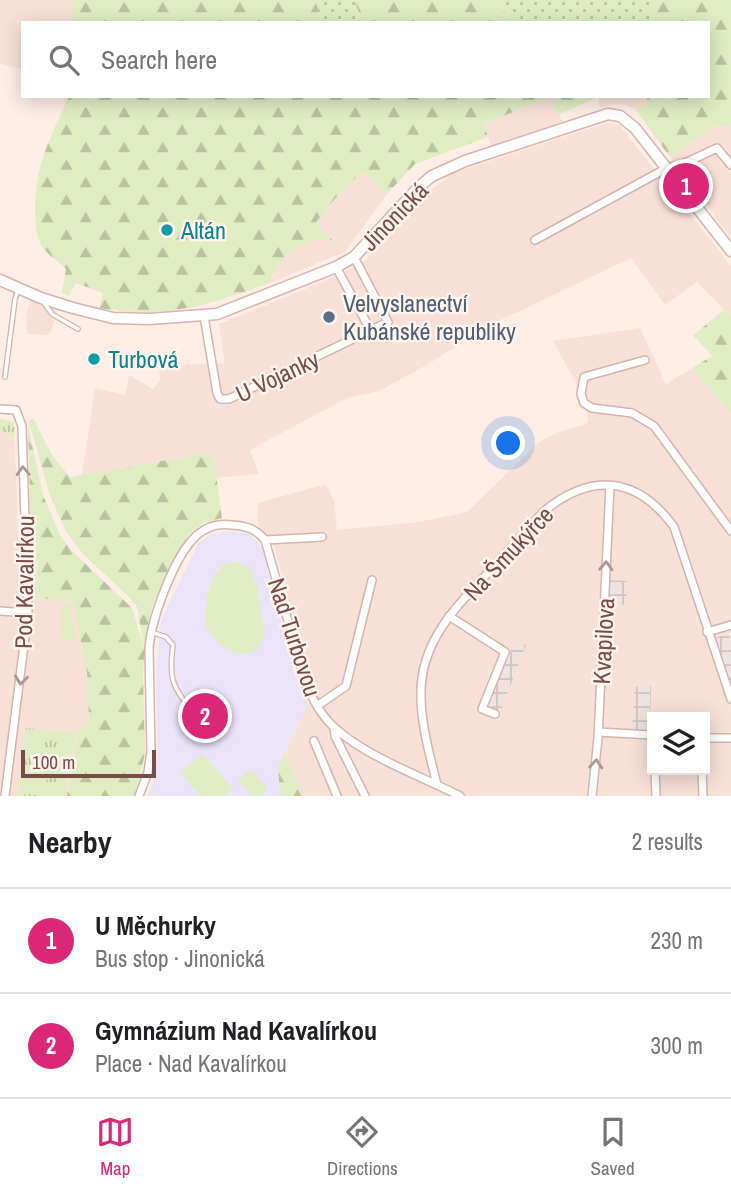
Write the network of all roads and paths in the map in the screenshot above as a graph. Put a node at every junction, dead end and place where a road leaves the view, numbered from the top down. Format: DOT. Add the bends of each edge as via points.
graph roads {
  1 [pos="731,165"];
  2 [pos="667,168"];
  3 [pos="535,240"];
  4 [pos="731,251"];
  5 [pos="354,257"];
  6 [pos="336,267"];
  7 [pos="0,280"];
  8 [pos="19,288"];
  9 [pos="41,298"];
  10 [pos="204,316"];
  11 [pos="78,329"];
  12 [pos="371,331"];
  13 [pos="645,360"];
  14 [pos="5,377"];
  15 [pos="0,409"];
  16 [pos="610,486"];
  17 [pos="731,531"];
  18 [pos="322,537"];
  19 [pos="265,540"];
  20 [pos="372,580"];
  21 [pos="0,611"];
  22 [pos="28,613"];
  23 [pos="449,615"];
  24 [pos="731,625"];
  25 [pos="150,632"];
  26 [pos="707,632"];
  27 [pos="731,699"];
  28 [pos="317,706"];
  29 [pos="192,711"];
  30 [pos="495,714"];
  31 [pos="334,728"];
  32 [pos="598,732"];
  33 [pos="647,735"];
  34 [pos="710,738"];
  35 [pos="731,738"];
  36 [pos="314,741"];
  37 [pos="655,775"];
  38 [pos="702,775"];
  39 [pos="438,785"];
  40 [pos="5,796"];
  41 [pos="139,796"];
  42 [pos="337,796"];
  43 [pos="365,796"];
  44 [pos="460,796"];
  45 [pos="592,796"];
  46 [pos="656,796"];
  47 [pos="703,796"];
  1 -- 2 [label="street" via="717,148"];
  2 -- 3 [label="street"];
  2 -- 4 [label="street, Jinonická"];
  2 -- 5 [label="street, Jinonická" via="620,116 596,117 432,176"];
  5 -- 6 [label="street, Jinonická"];
  5 -- 12 [label="street" via="388,322"];
  6 -- 10 [label="street, Jinonická"];
  6 -- 12 [label="street"];
  7 -- 8 [label="street, Jinonická"];
  8 -- 9 [label="street, Jinonická"];
  8 -- 14 [label="lane"];
  9 -- 10 [label="street, Jinonická" via="113,318"];
  9 -- 11 [label="lane" via="52,314"];
  10 -- 12 [label="street, U Vojanky" via="220,399 229,399"];
  13 -- 17 [label="street" via="584,377 584,403 632,413 654,426"];
  22 -- 15 [label="street, Pod Kavalírkou, one-way" via="22,426 16,410"];
  16 -- 23 [label="street, Na Šmukýřce" via="577,489 559,499"];
  16 -- 26 [label="street, Na Šmukýřce" via="640,494 674,527"];
  32 -- 16 [label="street, Kvapilova, one-way"];
  18 -- 19 [label="street"];
  19 -- 25 [label="street" via="248,527 229,524 197,535 160,598"];
  19 -- 28 [label="street, Nad Turbovou" via="306,685"];
  20 -- 28 [label="street" via="346,686"];
  21 -- 22 [label="street"];
  22 -- 40 [label="street, Pod Kavalírkou, one-way"];
  23 -- 30 [label="street" via="505,652 482,709"];
  23 -- 39 [label="street, Na Šmukýřce" via="433,640 421,692 423,725"];
  24 -- 26 [label="street"];
  25 -- 29 [label="lane" via="166,637 173,645 169,671"];
  25 -- 41 [label="street" via="151,752"];
  26 -- 27 [label="street, Na Šmukýřce"];
  28 -- 31 [label="street, Nad Turbovou"];
  31 -- 39 [label="street, Nad Turbovou"];
  31 -- 43 [label="street, Nad Turbovou"];
  32 -- 33 [label="street"];
  45 -- 32 [label="street, Kvapilova, one-way"];
  34 -- 35 [label="street"];
  36 -- 42 [label="street"];
  37 -- 46 [label="street"];
  38 -- 47 [label="street"];
  39 -- 44 [label="street, Nad Turbovou"];
}
